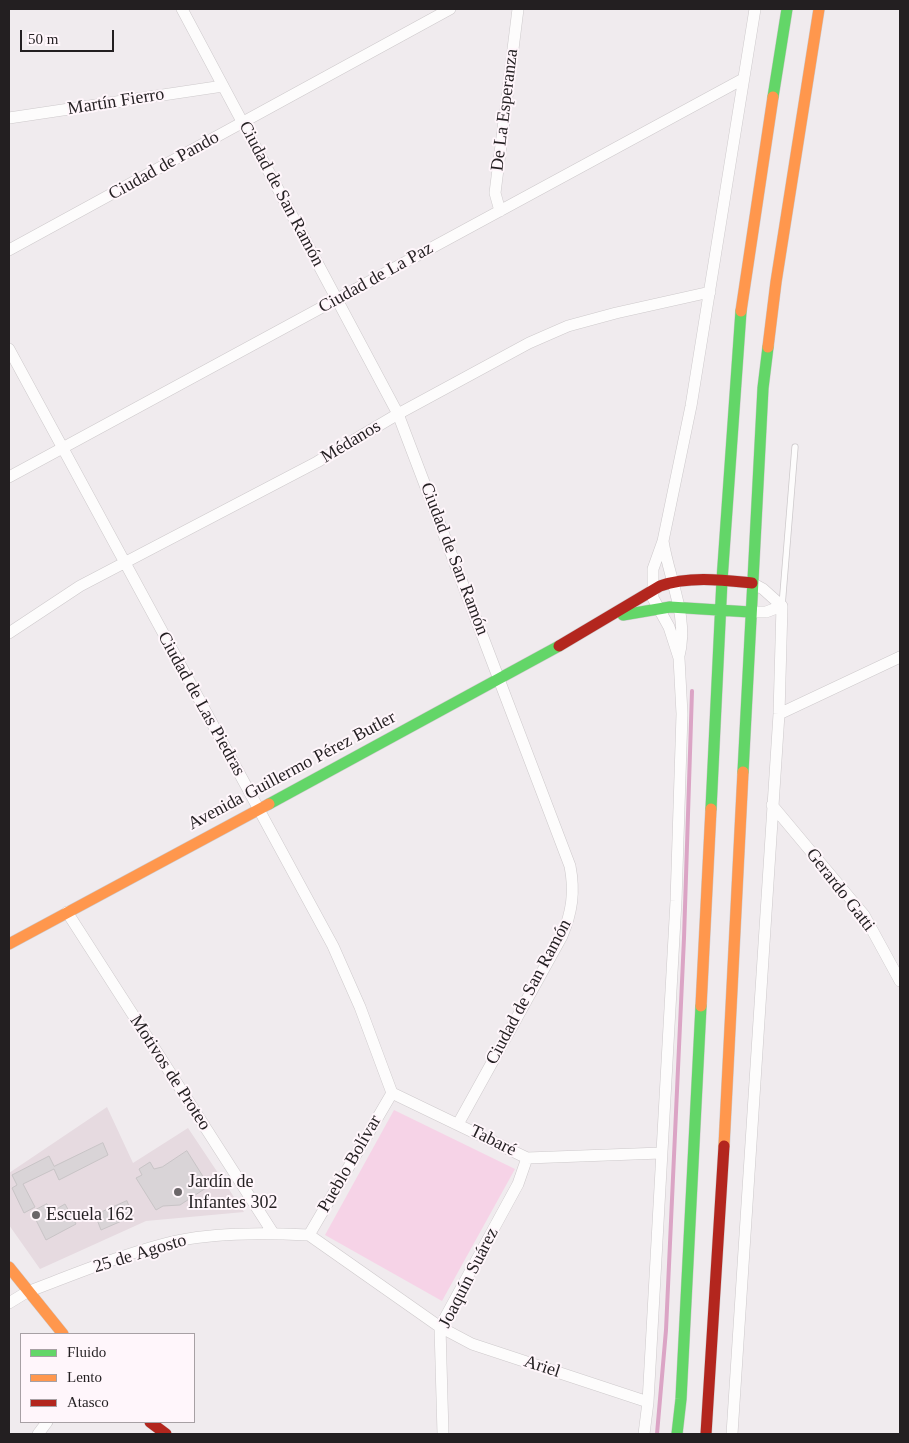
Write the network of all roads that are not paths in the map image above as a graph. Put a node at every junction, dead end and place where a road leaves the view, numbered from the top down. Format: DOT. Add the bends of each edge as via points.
graph roads {
  1 [pos="182,9"];
  2 [pos="450,9"];
  3 [pos="518,9"];
  4 [pos="755,9"];
  5 [pos="787,9"];
  6 [pos="819,9"];
  7 [pos="743,79"];
  8 [pos="223,86"];
  9 [pos="9,118"];
  10 [pos="243,122"];
  11 [pos="500,211"];
  12 [pos="9,250"];
  13 [pos="710,292"];
  14 [pos="338,299"];
  15 [pos="9,349"];
  16 [pos="398,414"];
  17 [pos="64,447"];
  18 [pos="795,447"];
  19 [pos="9,477"];
  20 [pos="663,541"];
  21 [pos="124,562"];
  22 [pos="722,580"];
  23 [pos="674,581"];
  24 [pos="752,583"];
  25 [pos="652,590"];
  26 [pos="658,606"];
  27 [pos="679,606"];
  28 [pos="782,606"];
  29 [pos="721,610"];
  30 [pos="750,612"];
  31 [pos="591,629"];
  32 [pos="9,633"];
  33 [pos="900,657"];
  34 [pos="678,658"];
  35 [pos="500,680"];
  36 [pos="779,714"];
  37 [pos="772,805"];
  38 [pos="258,809"];
  39 [pos="68,912"];
  40 [pos="9,944"];
  41 [pos="900,981"];
  42 [pos="392,1093"];
  43 [pos="458,1124"];
  44 [pos="661,1152"];
  45 [pos="527,1158"];
  46 [pos="273,1234"];
  47 [pos="309,1235"];
  48 [pos="9,1267"];
  49 [pos="27,1292"];
  50 [pos="9,1303"];
  51 [pos="440,1327"];
  52 [pos="62,1333"];
  53 [pos="648,1402"];
  54 [pos="45,1423"];
  55 [pos="151,1423"];
  56 [pos="38,1434"];
  57 [pos="166,1434"];
  58 [pos="443,1434"];
  59 [pos="644,1434"];
  60 [pos="677,1434"];
  61 [pos="706,1434"];
  62 [pos="732,1434"];
  1 -- 8 [label="street, Ciudad de San Ramón"];
  2 -- 10 [label="street, Ciudad de Pando"];
  3 -- 11 [label="street, De La Esperanza" via="495,193"];
  4 -- 7 [label="street"];
  5 -- 22 [label="main road" via="741,312"];
  6 -- 24 [label="main road" via="776,282 763,388"];
  7 -- 11 [label="street, Ciudad de La Paz"];
  7 -- 13 [label="street"];
  8 -- 9 [label="street, Martín Fierro"];
  8 -- 10 [label="street, Ciudad de San Ramón"];
  10 -- 12 [label="street, Ciudad de Pando"];
  10 -- 14 [label="street, Ciudad de San Ramón"];
  11 -- 14 [label="street, Ciudad de La Paz"];
  13 -- 16 [label="street, Médanos" via="568,326 529,343"];
  13 -- 20 [label="street"];
  14 -- 16 [label="street, Ciudad de San Ramón"];
  14 -- 17 [label="street, Ciudad de La Paz"];
  15 -- 17 [label="street, Ciudad de Las Piedras"];
  16 -- 21 [label="street, Médanos" via="293,475"];
  16 -- 35 [label="street, Ciudad de San Ramón"];
  17 -- 19 [label="street, Ciudad de La Paz"];
  17 -- 21 [label="street, Ciudad de Las Piedras"];
  18 -- 28 [label="lane"];
  20 -- 23 [label="street"];
  20 -- 25 [label="street" via="653,569"];
  21 -- 32 [label="street, Médanos" via="80,586"];
  21 -- 38 [label="street, Ciudad de Las Piedras"];
  22 -- 23 [label="main road"];
  22 -- 24 [label="main road"];
  22 -- 29 [label="main road"];
  23 -- 25 [label="main road"];
  23 -- 27 [label="street"];
  24 -- 28 [label="street"];
  24 -- 30 [label="main road"];
  25 -- 26 [label="street"];
  25 -- 31 [label="main road"];
  26 -- 27 [label="main road"];
  26 -- 31 [label="main road" via="625,614"];
  26 -- 34 [label="street" via="669,627"];
  27 -- 29 [label="main road"];
  27 -- 34 [label="street" via="681,648"];
  28 -- 30 [label="street" via="766,612"];
  28 -- 36 [label="street"];
  29 -- 30 [label="main road"];
  29 -- 60 [label="main road"];
  30 -- 61 [label="main road"];
  31 -- 35 [label="main road, Avenida Guillermo Pérez Butler"];
  33 -- 36 [label="street"];
  34 -- 44 [label="street" via="682,714 677,872"];
  35 -- 38 [label="main road, Avenida Guillermo Pérez Butler"];
  35 -- 43 [label="street, Ciudad de San Ramón" via="574,884 562,936"];
  36 -- 37 [label="street"];
  37 -- 41 [label="street, Gerardo Gatti" via="864,915"];
  37 -- 62 [label="street"];
  38 -- 39 [label="main road, Avenida Guillermo Pérez Butler"];
  38 -- 42 [label="street, Ciudad de Las Piedras" via="333,946"];
  39 -- 40 [label="main road, Avenida Guillermo Pérez Butler"];
  39 -- 46 [label="street, Motivos de Proteo"];
  42 -- 43 [label="street, Tabaré"];
  42 -- 47 [label="street, Pueblo Bolívar"];
  43 -- 45 [label="street, Tabaré"];
  44 -- 45 [label="street, Tabaré"];
  44 -- 53 [label="street"];
  45 -- 51 [label="street, Joaquín Suárez" via="518,1184"];
  46 -- 47 [label="street, 25 de Agosto"];
  46 -- 49 [label="street, 25 de Agosto" via="191,1238 164,1244"];
  47 -- 51 [label="street, Ariel"];
  48 -- 49 [label="main road"];
  49 -- 50 [label="street, 25 de Agosto"];
  49 -- 52 [label="main road"];
  51 -- 53 [label="street, Ariel" via="472,1344"];
  51 -- 58 [label="street, Joaquín Suárez"];
  53 -- 59 [label="street"];
  54 -- 56 [label="street"];
  55 -- 57 [label="main road"];
}
